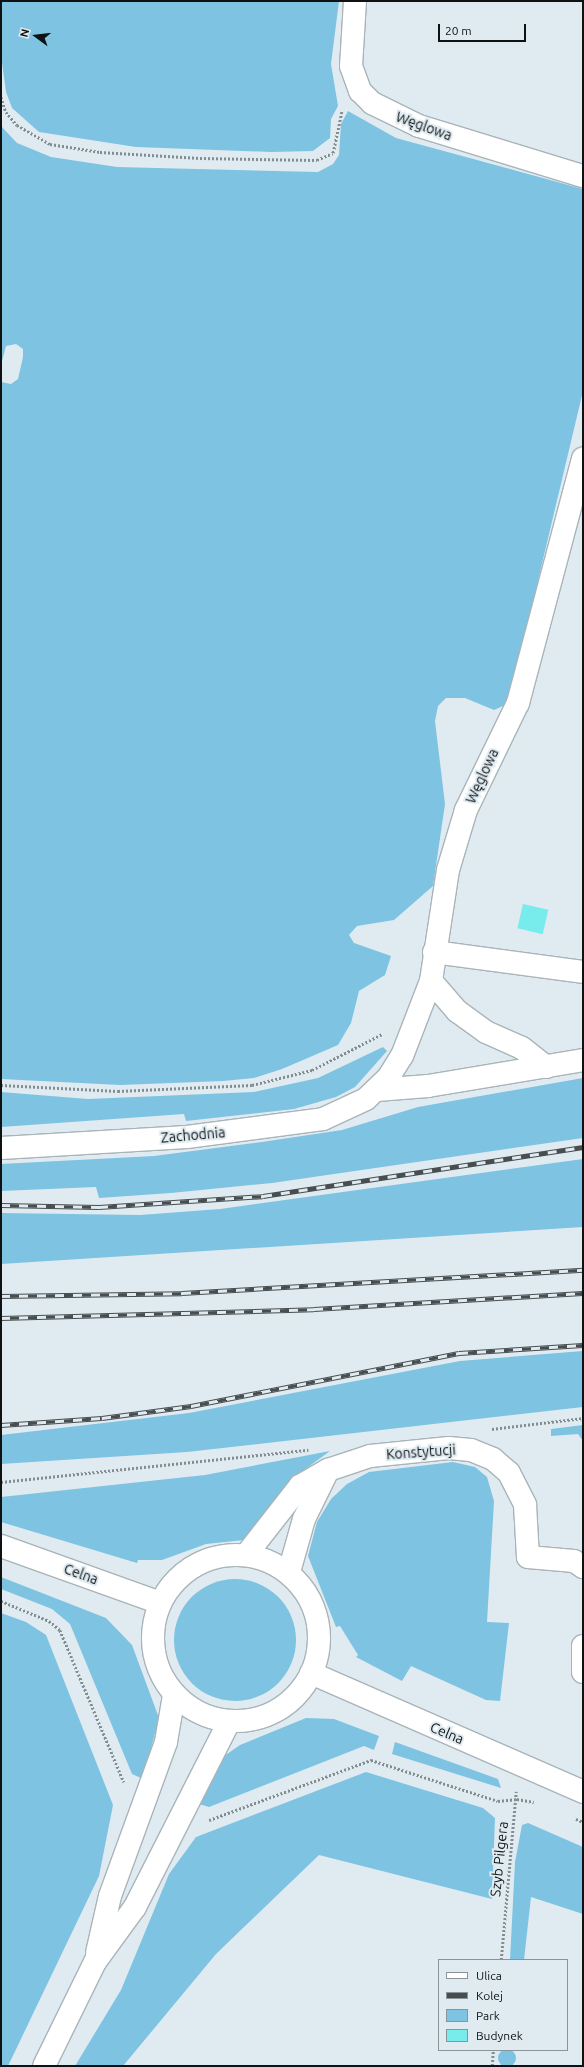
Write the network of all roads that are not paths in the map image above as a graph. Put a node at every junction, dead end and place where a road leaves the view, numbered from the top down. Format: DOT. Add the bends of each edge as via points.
graph roads {
  1 [pos="354,1"];
  2 [pos="583,176"];
  3 [pos="583,458"];
  4 [pos="434,952"];
  5 [pos="583,972"];
  6 [pos="431,980"];
  7 [pos="583,1060"];
  8 [pos="546,1067"];
  9 [pos="377,1090"];
  10 [pos="1,1148"];
  11 [pos="328,1470"];
  12 [pos="1,1546"];
  13 [pos="246,1555"];
  14 [pos="583,1567"];
  15 [pos="289,1572"];
  16 [pos="160,1604"];
  17 [pos="583,1646"];
  18 [pos="583,1672"];
  19 [pos="311,1673"];
  20 [pos="174,1695"];
  21 [pos="229,1722"];
  22 [pos="583,1792"];
  23 [pos="95,1962"];
  24 [pos="44,2066"];
  1 -- 2 [label="street, Węglowa" via="351,66 360,91 389,114 419,126"];
  3 -- 4 [label="street, Węglowa" via="518,704 477,786 453,852"];
  4 -- 5 [label="street"];
  4 -- 6 [label="street, Węglowa"];
  6 -- 8 [label="street" via="457,1011 486,1032 522,1048"];
  6 -- 9 [label="street, Węglowa" via="402,1056"];
  7 -- 8 [label="street"];
  8 -- 9 [label="street" via="428,1086"];
  9 -- 10 [label="street, Zachodnia" via="366,1100 323,1119 261,1129"];
  11 -- 13 [label="street" via="300,1486"];
  11 -- 14 [label="street, Konstytucji" via="384,1454 471,1450 493,1459 509,1473 520,1490 529,1526 528,1557 574,1562"];
  11 -- 15 [label="street" via="304,1519"];
  12 -- 16 [label="street, Celna"];
  13 -- 15 [label="street" via="267,1560"];
  13 -- 16 [label="street" via="205,1560 186,1571"];
  15 -- 19 [label="street" via="312,1604 318,1624 319,1645"];
  16 -- 20 [label="street" via="154,1622 153,1648 162,1679"];
  17 -- 18 [label="street"];
  19 -- 21 [label="street" via="291,1702 272,1714"];
  19 -- 22 [label="street, Celna"];
  20 -- 21 [label="street" via="199,1714"];
  20 -- 23 [label="street" via="166,1742 110,1896"];
  21 -- 23 [label="street" via="135,1907"];
  23 -- 24 [label="street"];
}
